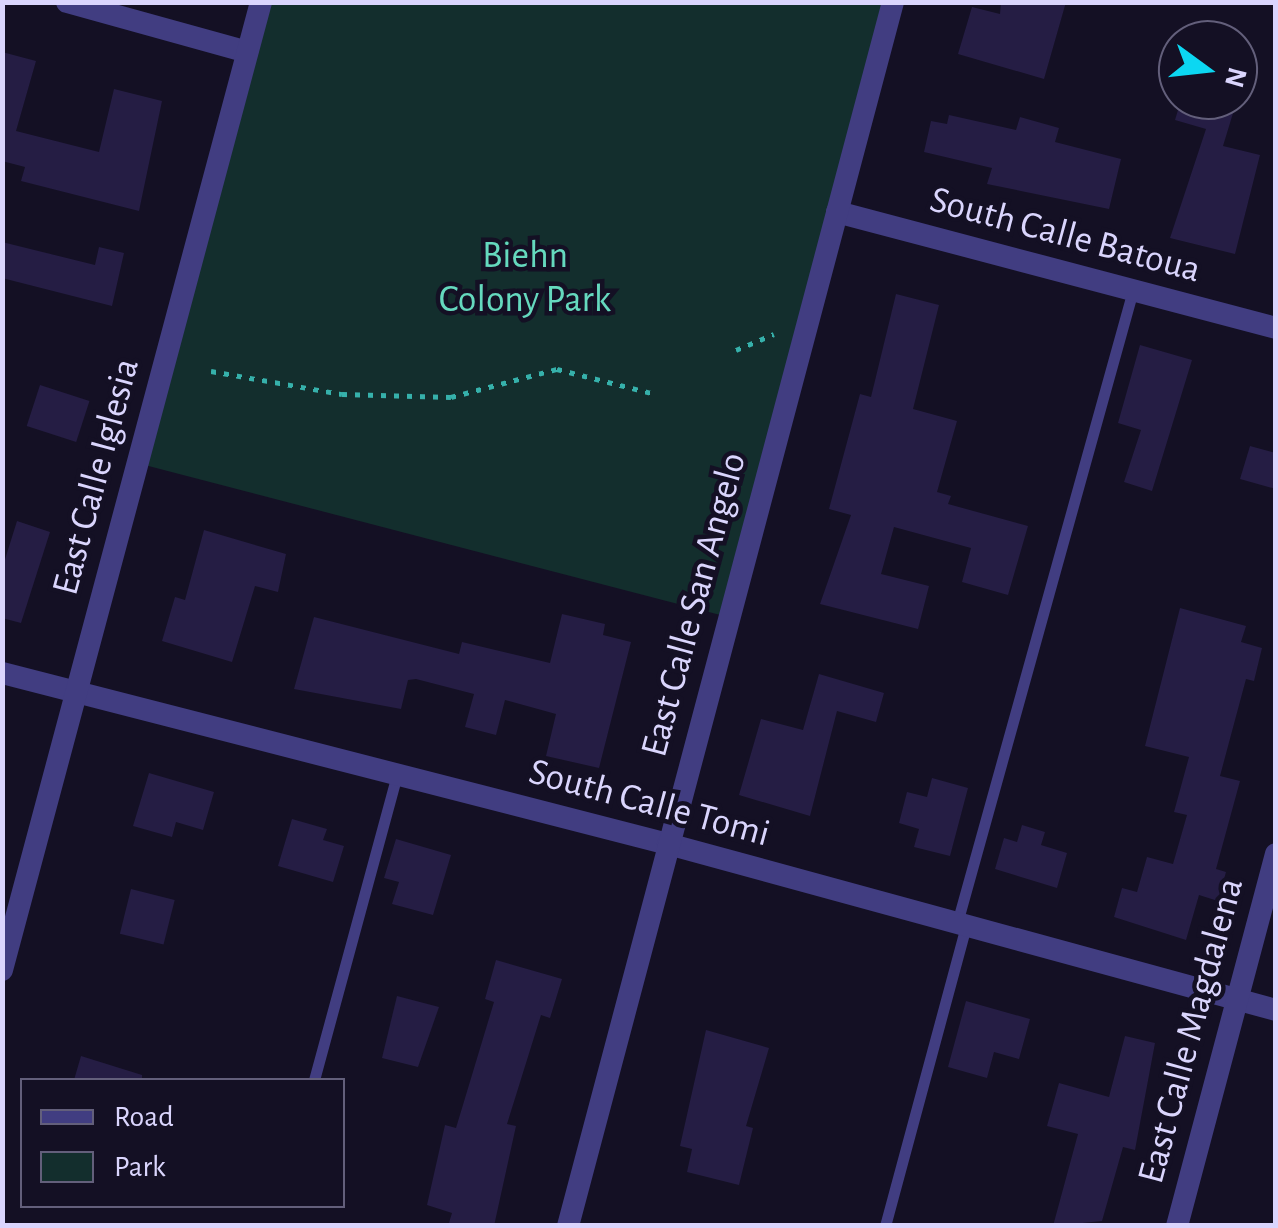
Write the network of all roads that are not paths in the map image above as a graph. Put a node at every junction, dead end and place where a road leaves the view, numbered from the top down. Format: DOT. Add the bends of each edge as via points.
graph roads {
  1 [pos="68,2"];
  2 [pos="261,2"];
  3 [pos="893,2"];
  4 [pos="247,52"];
  5 [pos="836,212"];
  6 [pos="1133,290"];
  7 [pos="1276,328"];
  8 [pos="2,673"];
  9 [pos="76,692"];
  10 [pos="397,774"];
  11 [pos="668,844"];
  12 [pos="1276,854"];
  13 [pos="961,924"];
  14 [pos="2,970"];
  15 [pos="1235,1000"];
  16 [pos="1276,1010"];
  17 [pos="315,1078"];
  18 [pos="568,1226"];
  19 [pos="885,1226"];
  20 [pos="1176,1226"];
  1 -- 4 [label="street"];
  2 -- 4 [label="street, East Calle Iglesia"];
  3 -- 5 [label="street, East Calle San Angelo"];
  4 -- 9 [label="street, East Calle Iglesia"];
  5 -- 6 [label="street, South Calle Batoua"];
  5 -- 11 [label="street, East Calle San Angelo"];
  6 -- 7 [label="street, South Calle Batoua"];
  6 -- 13 [label="lane"];
  8 -- 9 [label="street, South Calle Tomi"];
  9 -- 10 [label="street, South Calle Tomi"];
  9 -- 14 [label="street, East Calle Iglesia"];
  10 -- 11 [label="street, South Calle Tomi"];
  10 -- 17 [label="lane"];
  11 -- 13 [label="street, South Calle Tomi"];
  11 -- 18 [label="street, East Calle San Angelo"];
  12 -- 15 [label="street, East Calle Magdalena"];
  13 -- 15 [label="street, South Calle Tomi"];
  13 -- 19 [label="lane"];
  15 -- 16 [label="street, South Calle Tomi"];
  15 -- 20 [label="street, East Calle Magdalena"];
}
